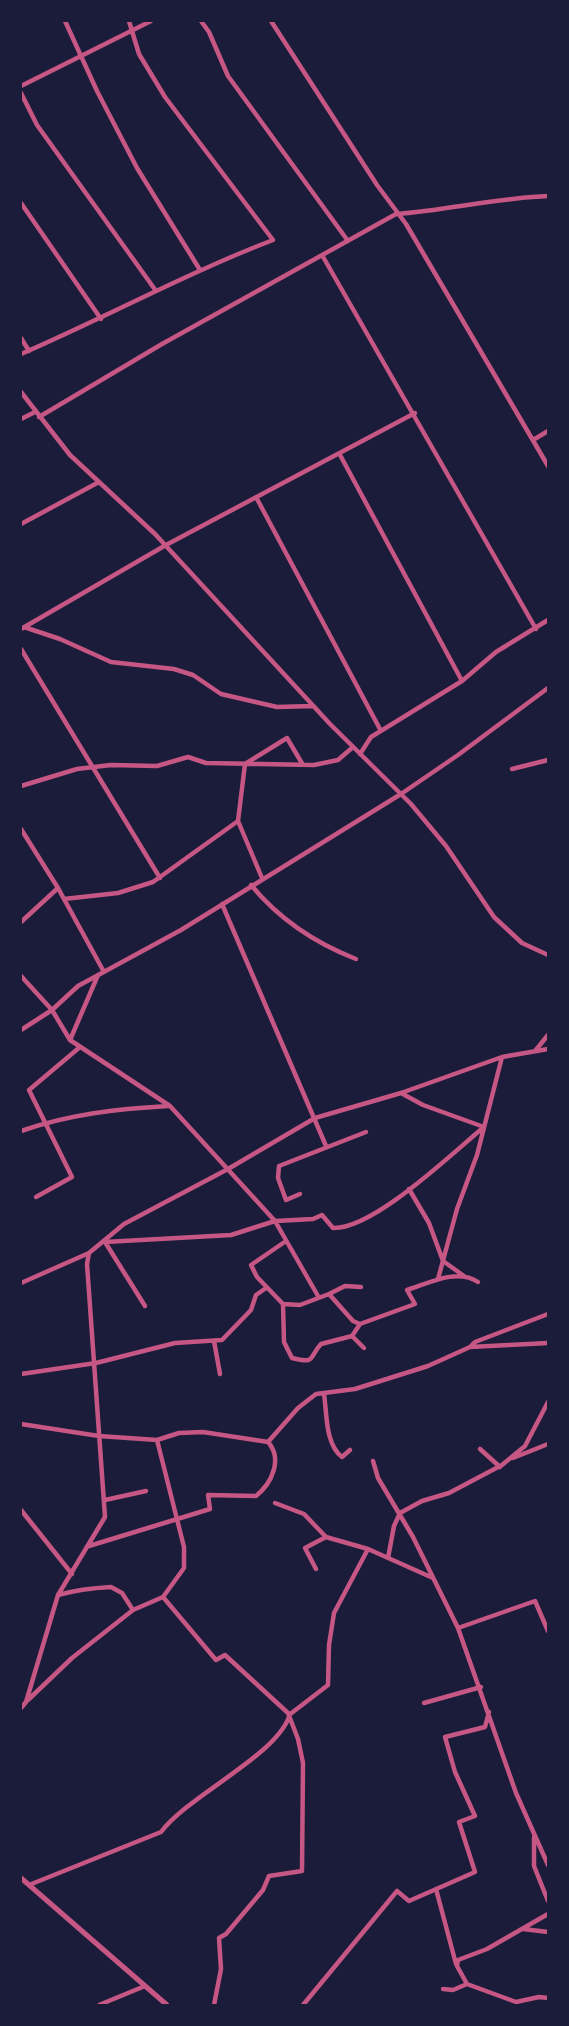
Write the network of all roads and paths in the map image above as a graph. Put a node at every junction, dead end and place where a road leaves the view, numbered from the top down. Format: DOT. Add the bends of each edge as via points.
graph roads {
  1 [pos="65,21"];
  2 [pos="129,21"];
  3 [pos="151,21"];
  4 [pos="201,21"];
  5 [pos="271,21"];
  6 [pos="133,33"];
  7 [pos="82,57"];
  8 [pos="21,86"];
  9 [pos="21,93"];
  10 [pos="548,196"];
  11 [pos="21,203"];
  12 [pos="396,214"];
  13 [pos="348,241"];
  14 [pos="322,255"];
  15 [pos="200,270"];
  16 [pos="156,291"];
  17 [pos="100,319"];
  18 [pos="21,338"];
  19 [pos="29,351"];
  20 [pos="21,354"];
  21 [pos="21,392"];
  22 [pos="35,412"];
  23 [pos="415,413"];
  24 [pos="39,417"];
  25 [pos="21,419"];
  26 [pos="548,431"];
  27 [pos="533,440"];
  28 [pos="339,453"];
  29 [pos="548,466"];
  30 [pos="99,482"];
  31 [pos="256,497"];
  32 [pos="21,524"];
  33 [pos="166,545"];
  34 [pos="548,620"];
  35 [pos="22,627"];
  36 [pos="536,629"];
  37 [pos="21,649"];
  38 [pos="462,681"];
  39 [pos="548,688"];
  40 [pos="313,706"];
  41 [pos="381,731"];
  42 [pos="353,747"];
  43 [pos="360,754"];
  44 [pos="548,760"];
  45 [pos="245,764"];
  46 [pos="303,765"];
  47 [pos="93,768"];
  48 [pos="512,769"];
  49 [pos="21,786"];
  50 [pos="401,794"];
  51 [pos="238,821"];
  52 [pos="21,829"];
  53 [pos="160,878"];
  54 [pos="262,878"];
  55 [pos="251,885"];
  56 [pos="58,888"];
  57 [pos="64,899"];
  58 [pos="222,904"];
  59 [pos="21,922"];
  60 [pos="548,955"];
  61 [pos="356,959"];
  62 [pos="104,972"];
  63 [pos="98,975"];
  64 [pos="21,976"];
  65 [pos="52,1010"];
  66 [pos="21,1030"];
  67 [pos="548,1035"];
  68 [pos="70,1040"];
  69 [pos="80,1047"];
  70 [pos="548,1049"];
  71 [pos="535,1051"];
  72 [pos="501,1058"];
  73 [pos="401,1093"];
  74 [pos="170,1106"];
  75 [pos="313,1119"];
  76 [pos="45,1123"];
  77 [pos="484,1127"];
  78 [pos="21,1131"];
  79 [pos="366,1132"];
  80 [pos="326,1146"];
  81 [pos="228,1169"];
  82 [pos="409,1189"];
  83 [pos="300,1194"];
  84 [pos="36,1197"];
  85 [pos="274,1221"];
  86 [pos="286,1241"];
  87 [pos="105,1242"];
  88 [pos="89,1253"];
  89 [pos="443,1261"];
  90 [pos="464,1276"];
  91 [pos="438,1279"];
  92 [pos="478,1282"];
  93 [pos="21,1283"];
  94 [pos="361,1287"];
  95 [pos="266,1288"];
  96 [pos="329,1294"];
  97 [pos="318,1296"];
  98 [pos="283,1304"];
  99 [pos="145,1306"];
  100 [pos="548,1314"];
  101 [pos="360,1324"];
  102 [pos="352,1335"];
  103 [pos="214,1341"];
  104 [pos="548,1343"];
  105 [pos="470,1347"];
  106 [pos="364,1348"];
  107 [pos="96,1363"];
  108 [pos="21,1374"];
  109 [pos="220,1374"];
  110 [pos="324,1394"];
  111 [pos="548,1402"];
  112 [pos="21,1424"];
  113 [pos="99,1436"];
  114 [pos="157,1440"];
  115 [pos="268,1442"];
  116 [pos="548,1444"];
  117 [pos="480,1449"];
  118 [pos="350,1450"];
  119 [pos="507,1460"];
  120 [pos="373,1461"];
  121 [pos="500,1467"];
  122 [pos="146,1491"];
  123 [pos="105,1500"];
  124 [pos="275,1503"];
  125 [pos="21,1510"];
  126 [pos="400,1513"];
  127 [pos="179,1520"];
  128 [pos="326,1538"];
  129 [pos="89,1546"];
  130 [pos="368,1549"];
  131 [pos="388,1557"];
  132 [pos="316,1569"];
  133 [pos="72,1574"];
  134 [pos="433,1578"];
  135 [pos="58,1595"];
  136 [pos="164,1597"];
  137 [pos="133,1610"];
  138 [pos="458,1628"];
  139 [pos="548,1631"];
  140 [pos="481,1687"];
  141 [pos="26,1702"];
  142 [pos="424,1703"];
  143 [pos="21,1708"];
  144 [pos="489,1712"];
  145 [pos="289,1716"];
  146 [pos="534,1835"];
  147 [pos="548,1865"];
  148 [pos="21,1878"];
  149 [pos="29,1885"];
  150 [pos="436,1889"];
  151 [pos="548,1901"];
  152 [pos="548,1914"];
  153 [pos="523,1929"];
  154 [pos="548,1932"];
  155 [pos="457,1966"];
  156 [pos="467,1984"];
  157 [pos="145,1986"];
  158 [pos="442,1989"];
  159 [pos="548,1998"];
  160 [pos="99,2005"];
  161 [pos="167,2005"];
  162 [pos="214,2005"];
  163 [pos="303,2005"];
  1 -- 7 [label="street"];
  2 -- 6 [label="street"];
  3 -- 6 [label="street"];
  4 -- 13 [label="street" via="228,76"];
  5 -- 12 [label="street"];
  6 -- 7 [label="street"];
  6 -- 15 [label="street" via="139,54 165,97 273,240"];
  7 -- 8 [label="street"];
  7 -- 15 [label="street" via="137,168"];
  9 -- 16 [label="street" via="37,126"];
  10 -- 12 [label="street" via="500,198"];
  11 -- 17 [label="street"];
  12 -- 13 [label="street"];
  12 -- 27 [label="street" via="406,224"];
  13 -- 14 [label="street"];
  14 -- 23 [label="street"];
  14 -- 24 [label="street"];
  15 -- 16 [label="street"];
  16 -- 17 [label="street"];
  17 -- 19 [label="street"];
  18 -- 19 [label="street"];
  19 -- 20 [label="street"];
  21 -- 22 [label="street"];
  22 -- 24 [label="street"];
  22 -- 25 [label="street"];
  23 -- 28 [label="street"];
  23 -- 36 [label="street"];
  24 -- 30 [label="street"];
  26 -- 27 [label="street"];
  27 -- 29 [label="street"];
  28 -- 31 [label="street"];
  28 -- 38 [label="street"];
  30 -- 32 [label="street"];
  30 -- 33 [label="street"];
  31 -- 33 [label="street"];
  31 -- 41 [label="street"];
  33 -- 35 [label="street"];
  33 -- 40 [label="street"];
  34 -- 36 [label="street"];
  35 -- 40 [label="street" via="111,662 194,675 221,694 277,707"];
  36 -- 38 [label="street" via="496,651"];
  37 -- 47 [label="street"];
  38 -- 41 [label="street"];
  39 -- 50 [label="street"];
  40 -- 42 [label="street"];
  41 -- 43 [label="street" via="371,737"];
  42 -- 43 [label="street"];
  42 -- 46 [label="street" via="338,760"];
  43 -- 50 [label="street"];
  44 -- 48 [label="street"];
  45 -- 46 [label="street"];
  45 -- 46 [label="street" via="287,738"];
  45 -- 47 [label="street" via="206,763 188,757 156,766"];
  45 -- 51 [label="street"];
  47 -- 49 [label="street"];
  47 -- 53 [label="street"];
  50 -- 54 [label="street"];
  50 -- 60 [label="street" via="446,846 494,917 522,943"];
  51 -- 53 [label="street"];
  51 -- 54 [label="street"];
  52 -- 56 [label="street"];
  53 -- 57 [label="street" via="118,893"];
  54 -- 55 [label="street"];
  55 -- 58 [label="street"];
  55 -- 61 [label="street" via="292,926"];
  56 -- 57 [label="street"];
  56 -- 59 [label="street"];
  57 -- 62 [label="street"];
  58 -- 62 [label="street"];
  58 -- 75 [label="street"];
  62 -- 63 [label="street"];
  63 -- 65 [label="street" via="78,986"];
  63 -- 68 [label="street"];
  64 -- 65 [label="street"];
  65 -- 66 [label="street"];
  65 -- 68 [label="street"];
  67 -- 71 [label="street"];
  68 -- 69 [label="street"];
  69 -- 74 [label="street"];
  69 -- 76 [label="street" via="29,1090"];
  70 -- 71 [label="street"];
  71 -- 72 [label="street"];
  72 -- 73 [label="street"];
  72 -- 77 [label="street"];
  73 -- 75 [label="street"];
  73 -- 77 [label="street"];
  74 -- 76 [label="street" via="107,1109"];
  74 -- 81 [label="street"];
  75 -- 80 [label="street"];
  75 -- 81 [label="street"];
  76 -- 78 [label="street"];
  76 -- 84 [label="street" via="72,1177"];
  77 -- 82 [label="street"];
  77 -- 89 [label="street"];
  79 -- 80 [label="street"];
  80 -- 83 [label="street" via="279,1166 278,1178 286,1200"];
  81 -- 85 [label="street"];
  81 -- 87 [label="street" via="124,1224"];
  82 -- 85 [label="street" via="379,1211 345,1228 333,1228 322,1215"];
  82 -- 89 [label="street" via="429,1223"];
  85 -- 86 [label="street"];
  85 -- 87 [label="street" via="231,1235"];
  86 -- 95 [label="street" via="251,1265"];
  86 -- 97 [label="street"];
  87 -- 88 [label="street"];
  87 -- 99 [label="street"];
  88 -- 93 [label="street"];
  88 -- 107 [label="street"];
  89 -- 90 [label="street"];
  89 -- 91 [label="street"];
  90 -- 91 [label="street"];
  90 -- 92 [label="street"];
  91 -- 101 [label="street" via="407,1290 415,1304"];
  94 -- 96 [label="street" via="345,1286"];
  95 -- 98 [label="street"];
  95 -- 103 [label="street" via="256,1295 251,1310 236,1327 222,1340"];
  96 -- 97 [label="street"];
  96 -- 101 [label="street" via="352,1321"];
  97 -- 98 [label="street" via="300,1305"];
  98 -- 102 [label="street" via="284,1342 292,1358 309,1361 321,1344"];
  100 -- 105 [label="street"];
  101 -- 102 [label="street"];
  102 -- 106 [label="street"];
  103 -- 107 [label="street" via="175,1343"];
  103 -- 109 [label="street"];
  104 -- 105 [label="street"];
  105 -- 110 [label="street" via="428,1366 355,1389"];
  107 -- 108 [label="street"];
  107 -- 113 [label="street"];
  110 -- 115 [label="street" via="308,1399"];
  110 -- 118 [label="street" via="336,1453 342,1457"];
  111 -- 119 [label="street" via="525,1446"];
  112 -- 113 [label="street"];
  113 -- 114 [label="street"];
  113 -- 123 [label="street"];
  114 -- 115 [label="street" via="179,1433 203,1432"];
  114 -- 127 [label="street"];
  115 -- 127 [label="street" via="274,1449 275,1462 269,1485 256,1496 208,1495 210,1509"];
  116 -- 119 [label="street"];
  117 -- 121 [label="street"];
  119 -- 121 [label="street"];
  120 -- 126 [label="street" via="378,1478"];
  121 -- 126 [label="street"];
  122 -- 123 [label="street"];
  123 -- 129 [label="street" via="105,1517"];
  124 -- 128 [label="street" via="304,1514"];
  125 -- 133 [label="street"];
  126 -- 131 [label="street"];
  126 -- 134 [label="street"];
  127 -- 129 [label="street"];
  127 -- 136 [label="street" via="184,1568"];
  128 -- 130 [label="street"];
  128 -- 132 [label="street" via="305,1548"];
  129 -- 133 [label="street"];
  130 -- 131 [label="street"];
  130 -- 145 [label="street" via="334,1613 328,1645 328,1685"];
  131 -- 134 [label="street"];
  133 -- 135 [label="street"];
  134 -- 138 [label="street"];
  135 -- 137 [label="street" via="84,1588 111,1587 122,1593"];
  135 -- 141 [label="street"];
  136 -- 137 [label="street"];
  136 -- 145 [label="street" via="216,1660 225,1655"];
  137 -- 141 [label="street" via="72,1658"];
  138 -- 139 [label="street" via="534,1601"];
  138 -- 140 [label="street"];
  140 -- 142 [label="street"];
  140 -- 144 [label="street"];
  141 -- 143 [label="street"];
  144 -- 146 [label="street"];
  144 -- 150 [label="street" via="485,1727 445,1737 455,1772 475,1815 459,1822 475,1872"];
  145 -- 149 [label="street" via="279,1733 171,1819 161,1832"];
  145 -- 162 [label="street" via="303,1763 304,1866 302,1871 269,1876 263,1890 226,1935 219,1938 220,1970"];
  146 -- 147 [label="street"];
  146 -- 151 [label="street" via="534,1866"];
  148 -- 149 [label="street"];
  149 -- 157 [label="street"];
  150 -- 155 [label="street"];
  150 -- 163 [label="street" via="409,1901 397,1891"];
  152 -- 153 [label="street"];
  153 -- 154 [label="street"];
  153 -- 155 [label="street" via="487,1950 458,1960"];
  155 -- 156 [label="street"];
  156 -- 158 [label="street" via="453,1990"];
  156 -- 159 [label="street" via="516,2002"];
  157 -- 160 [label="street"];
  157 -- 161 [label="street"];
}
